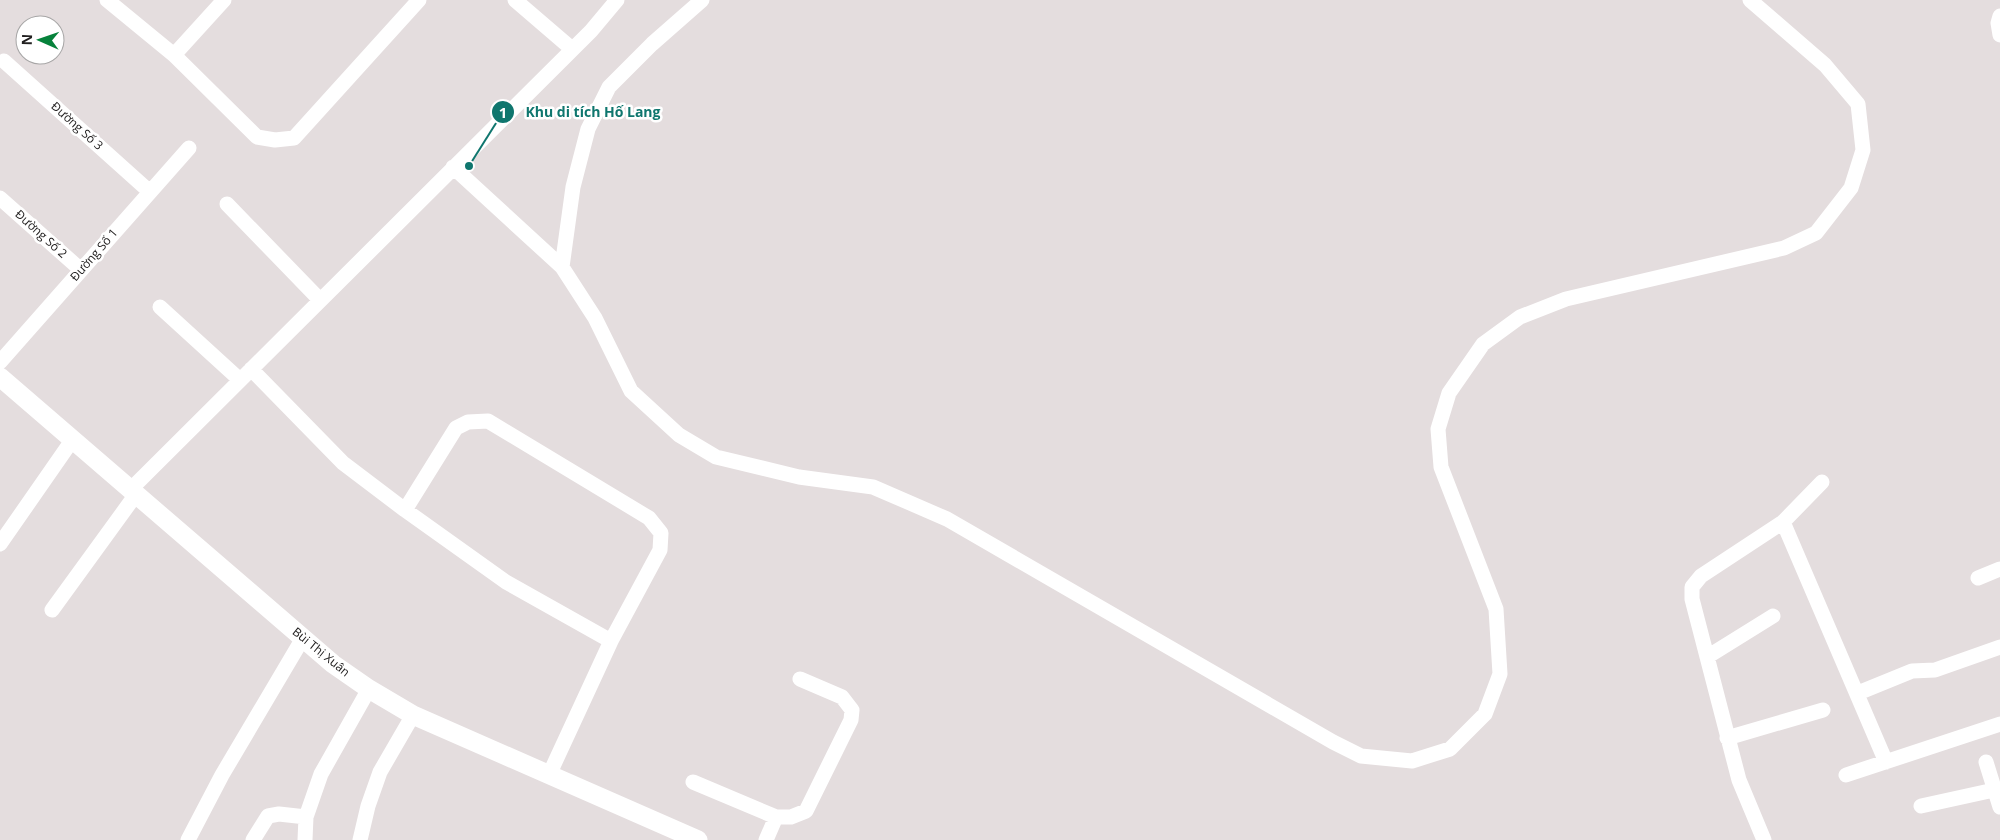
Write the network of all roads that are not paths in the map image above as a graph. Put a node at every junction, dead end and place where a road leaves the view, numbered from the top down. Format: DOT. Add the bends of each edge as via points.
graph roads {
  1 [pos="107,0"];
  2 [pos="224,0"];
  3 [pos="419,0"];
  4 [pos="515,0"];
  5 [pos="617,0"];
  6 [pos="702,0"];
  7 [pos="1750,0"];
  8 [pos="2000,16"];
  9 [pos="2000,35"];
  10 [pos="572,49"];
  11 [pos="174,55"];
  12 [pos="4,61"];
  13 [pos="189,148"];
  14 [pos="453,167"];
  15 [pos="150,192"];
  16 [pos="0,198"];
  17 [pos="227,204"];
  18 [pos="562,267"];
  19 [pos="81,270"];
  20 [pos="320,300"];
  21 [pos="160,307"];
  22 [pos="0,362"];
  23 [pos="251,368"];
  24 [pos="240,380"];
  25 [pos="2,383"];
  26 [pos="73,439"];
  27 [pos="1822,482"];
  28 [pos="134,491"];
  29 [pos="405,510"];
  30 [pos="1783,522"];
  31 [pos="0,544"];
  32 [pos="2000,570"];
  33 [pos="1978,578"];
  34 [pos="52,610"];
  35 [pos="1773,616"];
  36 [pos="303,638"];
  37 [pos="611,641"];
  38 [pos="2000,647"];
  39 [pos="1707,657"];
  40 [pos="800,679"];
  41 [pos="369,689"];
  42 [pos="1858,693"];
  43 [pos="1823,710"];
  44 [pos="413,715"];
  45 [pos="2000,724"];
  46 [pos="1727,738"];
  47 [pos="1886,762"];
  48 [pos="1986,762"];
  49 [pos="548,774"];
  50 [pos="1846,775"];
  51 [pos="693,782"];
  52 [pos="1994,790"];
  53 [pos="1921,806"];
  54 [pos="2000,807"];
  55 [pos="306,817"];
  56 [pos="776,817"];
  57 [pos="188,840"];
  58 [pos="253,840"];
  59 [pos="305,840"];
  60 [pos="360,840"];
  61 [pos="698,840"];
  62 [pos="766,840"];
  63 [pos="1764,840"];
  1 -- 11 [label="street"];
  2 -- 11 [label="street"];
  3 -- 11 [label="street" via="294,138 275,140 257,137"];
  4 -- 10 [label="street"];
  5 -- 10 [label="street"];
  6 -- 18 [label="street" via="609,87 588,129 574,187"];
  7 -- 18 [label="street" via="1826,64 1858,104 1863,150 1851,188 1816,233 1784,248 1566,300 1520,317 1483,344 1450,394 1438,429 1441,466 1496,609 1500,674 1485,714 1450,749 1412,761 1361,756 1333,742 947,520 873,487 799,477 716,457 686,440 631,391 595,318"];
  8 -- 9 [label="street"];
  10 -- 14 [label="street"];
  12 -- 15 [label="street, Đường Số 3"];
  13 -- 15 [label="street, Đường Số 1"];
  14 -- 18 [label="street"];
  14 -- 20 [label="street"];
  15 -- 19 [label="street, Đường Số 1"];
  16 -- 19 [label="street, Đường Số 2"];
  17 -- 20 [label="street"];
  19 -- 22 [label="street, Đường Số 1"];
  20 -- 23 [label="street"];
  21 -- 24 [label="street"];
  23 -- 24 [label="street"];
  23 -- 29 [label="street" via="343,462"];
  24 -- 28 [label="street"];
  25 -- 26 [label="main road, Bùi Thị Xuân"];
  26 -- 28 [label="main road, Bùi Thị Xuân"];
  26 -- 31 [label="street"];
  27 -- 30 [label="street"];
  28 -- 34 [label="street"];
  28 -- 36 [label="main road, Bùi Thị Xuân"];
  29 -- 37 [label="street" via="506,582"];
  29 -- 37 [label="street" via="456,428 468,422 488,421 649,518 661,533 660,550"];
  30 -- 39 [label="street" via="1701,576 1692,587 1692,599"];
  30 -- 42 [label="street"];
  32 -- 33 [label="street"];
  35 -- 39 [label="street"];
  36 -- 41 [label="main road, Bùi Thị Xuân"];
  36 -- 57 [label="street" via="222,775"];
  37 -- 49 [label="street"];
  38 -- 42 [label="street" via="1935,670 1912,671"];
  39 -- 46 [label="street"];
  40 -- 56 [label="street" via="842,697 852,710 851,720 806,811 791,817"];
  41 -- 44 [label="main road, Bùi Thị Xuân"];
  41 -- 55 [label="street" via="322,774"];
  42 -- 47 [label="street"];
  43 -- 46 [label="street"];
  44 -- 49 [label="main road, Bùi Thị Xuân"];
  44 -- 60 [label="street" via="380,772"];
  45 -- 47 [label="street"];
  46 -- 63 [label="street" via="1739,780"];
  47 -- 50 [label="street"];
  48 -- 52 [label="street"];
  49 -- 61 [label="main road, Bùi Thị Xuân"];
  51 -- 56 [label="street"];
  52 -- 53 [label="street"];
  52 -- 54 [label="street"];
  55 -- 58 [label="street" via="268,816"];
  55 -- 59 [label="street"];
  56 -- 62 [label="street"];
}
